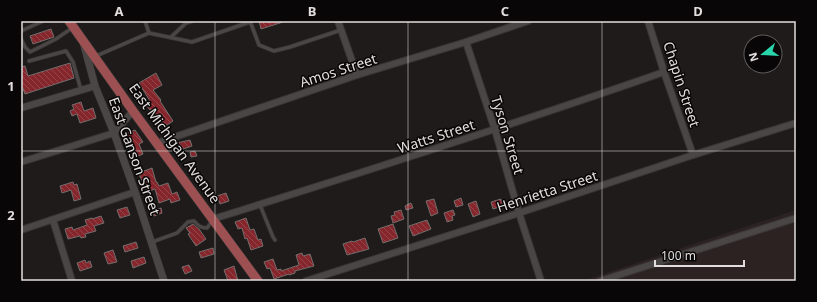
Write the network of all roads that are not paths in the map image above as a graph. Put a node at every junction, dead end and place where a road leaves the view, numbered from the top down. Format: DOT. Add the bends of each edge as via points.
graph roads {
  1 [pos="43,21"];
  2 [pos="145,21"];
  3 [pos="192,21"];
  4 [pos="250,21"];
  5 [pos="338,21"];
  6 [pos="528,21"];
  7 [pos="648,21"];
  8 [pos="72,24"];
  9 [pos="341,30"];
  10 [pos="21,31"];
  11 [pos="149,33"];
  12 [pos="171,37"];
  13 [pos="21,39"];
  14 [pos="83,39"];
  15 [pos="466,42"];
  16 [pos="95,56"];
  17 [pos="29,61"];
  18 [pos="664,72"];
  19 [pos="357,75"];
  20 [pos="95,86"];
  21 [pos="82,90"];
  22 [pos="21,108"];
  23 [pos="133,111"];
  24 [pos="796,123"];
  25 [pos="495,130"];
  26 [pos="114,133"];
  27 [pos="157,143"];
  28 [pos="693,155"];
  29 [pos="21,162"];
  30 [pos="135,192"];
  31 [pos="260,205"];
  32 [pos="519,213"];
  33 [pos="796,218"];
  34 [pos="213,219"];
  35 [pos="53,220"];
  36 [pos="21,230"];
  37 [pos="275,240"];
  38 [pos="151,243"];
  39 [pos="72,281"];
  40 [pos="164,281"];
  41 [pos="258,281"];
  42 [pos="306,281"];
  43 [pos="541,281"];
  44 [pos="600,281"];
  1 -- 10 [label="lane"];
  2 -- 11 [label="lane"];
  3 -- 12 [label="lane" via="186,23"];
  4 -- 9 [label="lane" via="259,45 274,51"];
  4 -- 12 [label="lane" via="192,42"];
  5 -- 9 [label="street"];
  6 -- 15 [label="street, Amos Street"];
  7 -- 18 [label="street, Chapin Street"];
  8 -- 13 [label="lane" via="56,39 30,52"];
  8 -- 14 [label="main road, East Michigan Avenue"];
  9 -- 19 [label="street"];
  11 -- 12 [label="lane"];
  11 -- 16 [label="lane"];
  14 -- 16 [label="main road, East Michigan Avenue"];
  14 -- 20 [label="street, East Ganson Street"];
  15 -- 19 [label="street, Amos Street"];
  15 -- 25 [label="street, Tyson Street"];
  16 -- 23 [label="main road, East Michigan Avenue"];
  17 -- 21 [label="lane" via="66,51 73,62"];
  18 -- 25 [label="street, Watts Street"];
  18 -- 28 [label="street, Chapin Street"];
  19 -- 27 [label="street, Amos Street"];
  20 -- 21 [label="street"];
  20 -- 26 [label="street, East Ganson Street"];
  21 -- 22 [label="street"];
  23 -- 26 [label="street"];
  23 -- 27 [label="main road, East Michigan Avenue"];
  24 -- 28 [label="street, Henrietta Street"];
  25 -- 31 [label="street, Watts Street"];
  25 -- 32 [label="street, Tyson Street"];
  26 -- 29 [label="street"];
  26 -- 30 [label="street, East Ganson Street"];
  27 -- 34 [label="main road, East Michigan Avenue"];
  28 -- 32 [label="street, Henrietta Street"];
  30 -- 35 [label="street"];
  30 -- 38 [label="street, East Ganson Street"];
  31 -- 34 [label="street, Watts Street"];
  31 -- 37 [label="lane"];
  32 -- 42 [label="street, Henrietta Street"];
  32 -- 43 [label="street, Tyson Street"];
  33 -- 44 [label="street"];
  34 -- 38 [label="lane" via="207,228 202,228 194,221 188,222 177,233"];
  34 -- 41 [label="main road, East Michigan Avenue"];
  35 -- 36 [label="street"];
  35 -- 39 [label="street"];
  38 -- 40 [label="street, East Ganson Street"];
}
